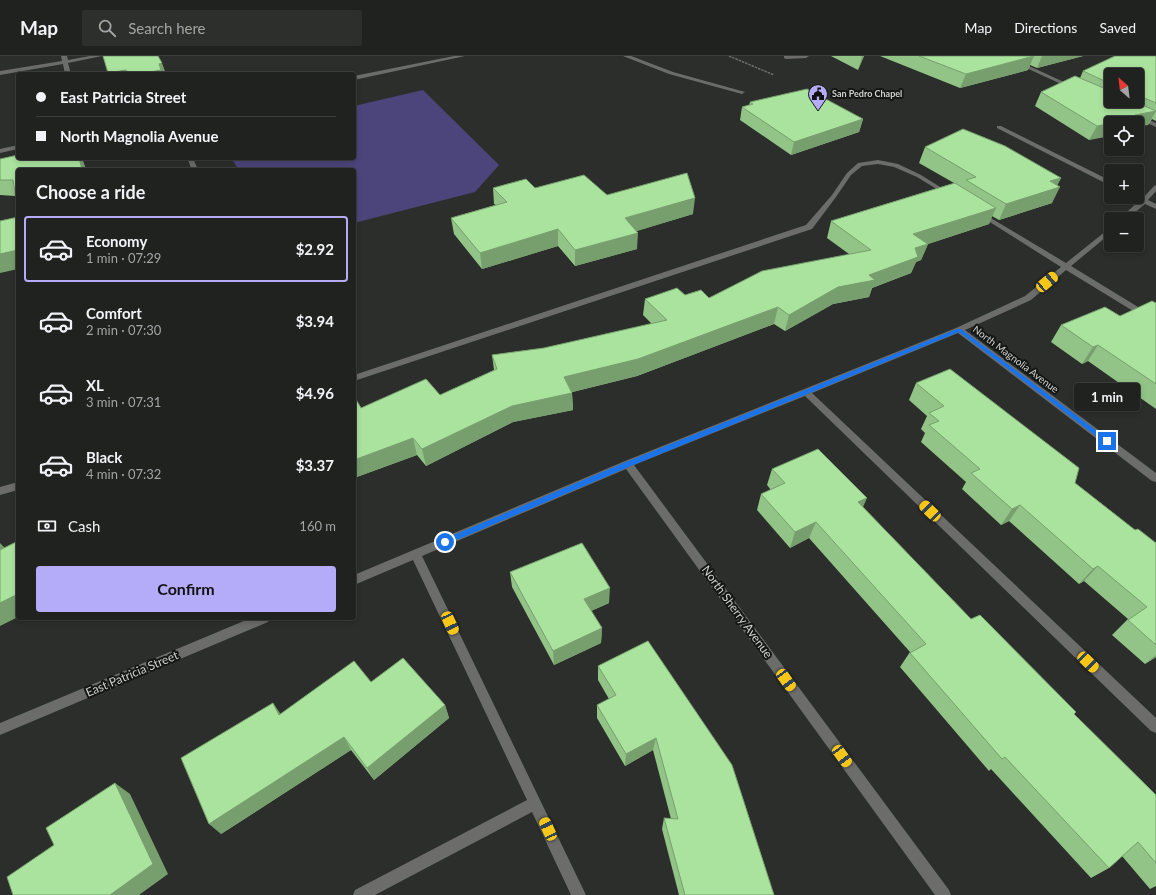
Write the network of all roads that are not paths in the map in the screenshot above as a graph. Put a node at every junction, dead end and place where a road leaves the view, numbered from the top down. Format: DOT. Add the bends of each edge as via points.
graph roads {
  1 [pos="99,56"];
  2 [pos="462,56"];
  3 [pos="626,56"];
  4 [pos="806,56"];
  5 [pos="1003,56"];
  6 [pos="786,57"];
  7 [pos="64,59"];
  8 [pos="67,72"];
  9 [pos="0,73"];
  10 [pos="356,78"];
  11 [pos="1079,91"];
  12 [pos="742,92"];
  13 [pos="1144,120"];
  14 [pos="1156,125"];
  15 [pos="1000,127"];
  16 [pos="16,147"];
  17 [pos="0,151"];
  18 [pos="1104,180"];
  19 [pos="1156,187"];
  20 [pos="959,200"];
  21 [pos="1144,201"];
  22 [pos="1140,204"];
  23 [pos="1156,207"];
  24 [pos="972,209"];
  25 [pos="1131,212"];
  26 [pos="1104,235"];
  27 [pos="1066,266"];
  28 [pos="1156,322"];
  29 [pos="959,330"];
  30 [pos="356,377"];
  31 [pos="806,392"];
  32 [pos="628,464"];
  33 [pos="1156,478"];
  34 [pos="16,487"];
  35 [pos="0,491"];
  36 [pos="416,554"];
  37 [pos="356,579"];
  38 [pos="259,620"];
  39 [pos="1156,727"];
  40 [pos="0,729"];
  41 [pos="536,803"];
  42 [pos="360,895"];
  43 [pos="579,895"];
  44 [pos="944,895"];
  1 -- 7 [label="street"];
  2 -- 10 [label="street"];
  3 -- 12 [label="street" via="671,73"];
  4 -- 6 [label="street"];
  5 -- 11 [label="street"];
  7 -- 8 [label="street"];
  7 -- 9 [label="street"];
  13 -- 14 [label="street"];
  15 -- 18 [label="street"];
  16 -- 17 [label="street"];
  19 -- 21 [label="street"];
  20 -- 30 [label="street" via="896,165 878,162 860,164 849,174 809,227"];
  21 -- 23 [label="street"];
  22 -- 25 [label="street"];
  24 -- 27 [label="street"];
  26 -- 27 [label="street"];
  27 -- 28 [label="street"];
  27 -- 29 [label="street" via="1028,298"];
  29 -- 31 [label="street"];
  29 -- 33 [label="street, North Magnolia Avenue"];
  31 -- 32 [label="street"];
  31 -- 39 [label="street"];
  32 -- 36 [label="street"];
  32 -- 44 [label="street, North Sherry Avenue"];
  34 -- 35 [label="street"];
  36 -- 37 [label="street"];
  36 -- 41 [label="street"];
  38 -- 40 [label="street, East Patricia Street"];
  41 -- 42 [label="street"];
  41 -- 43 [label="street"];
}
